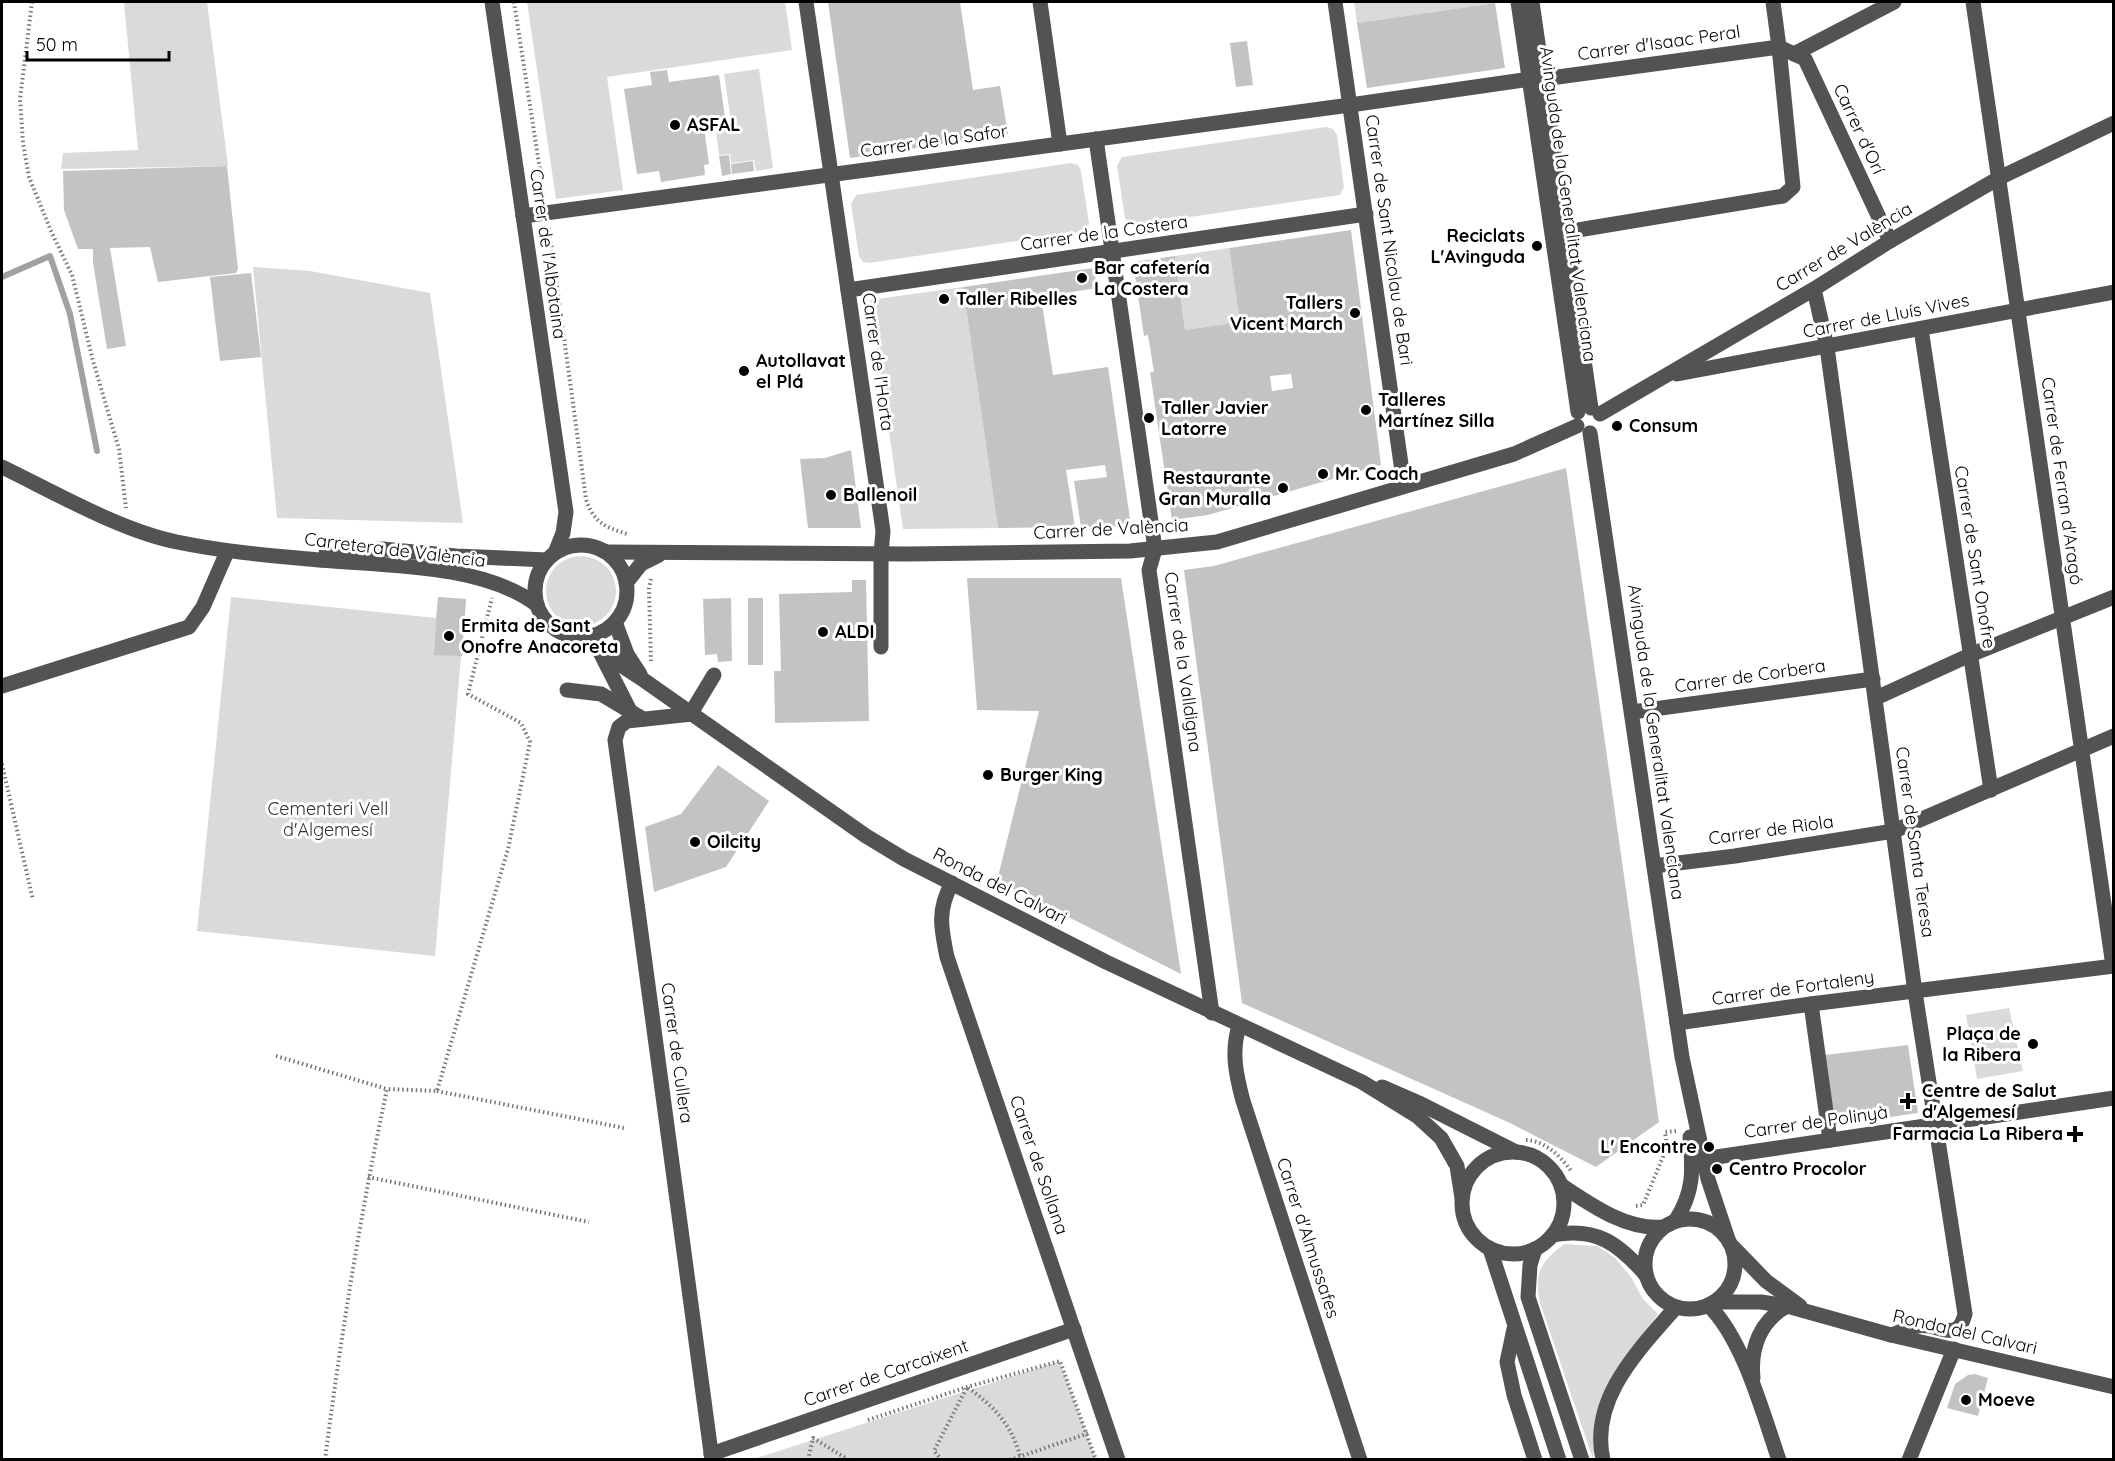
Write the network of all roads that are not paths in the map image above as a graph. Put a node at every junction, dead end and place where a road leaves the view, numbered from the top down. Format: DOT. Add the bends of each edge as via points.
graph roads {
  1 [pos="492,2"];
  2 [pos="806,2"];
  3 [pos="1040,2"];
  4 [pos="1335,2"];
  5 [pos="1518,2"];
  6 [pos="1532,2"];
  7 [pos="1773,2"];
  8 [pos="1894,2"];
  9 [pos="1973,2"];
  10 [pos="1779,47"];
  11 [pos="1794,54"];
  12 [pos="1536,79"];
  13 [pos="1350,105"];
  14 [pos="2114,123"];
  15 [pos="1096,139"];
  16 [pos="1060,144"];
  17 [pos="831,174"];
  18 [pos="1998,178"];
  19 [pos="1365,214"];
  20 [pos="523,216"];
  21 [pos="1566,232"];
  22 [pos="1890,241"];
  23 [pos="1112,251"];
  24 [pos="1814,289"];
  25 [pos="848,290"];
  26 [pos="2114,292"];
  27 [pos="2018,311"];
  28 [pos="1921,329"];
  29 [pos="1827,347"];
  30 [pos="1666,376"];
  31 [pos="1587,419"];
  32 [pos="2,467"];
  33 [pos="1404,485"];
  34 [pos="566,512"];
  35 [pos="588,545"];
  36 [pos="1155,549"];
  37 [pos="227,552"];
  38 [pos="606,552"];
  39 [pos="664,554"];
  40 [pos="881,554"];
  41 [pos="278,556"];
  42 [pos="551,556"];
  43 [pos="626,583"];
  44 [pos="2114,597"];
  45 [pos="537,605"];
  46 [pos="2062,618"];
  47 [pos="615,622"];
  48 [pos="578,637"];
  49 [pos="881,647"];
  50 [pos="600,652"];
  51 [pos="1970,655"];
  52 [pos="611,673"];
  53 [pos="714,675"];
  54 [pos="1873,679"];
  55 [pos="645,681"];
  56 [pos="2,686"];
  57 [pos="567,690"];
  58 [pos="601,694"];
  59 [pos="1876,698"];
  60 [pos="1632,712"];
  61 [pos="691,713"];
  62 [pos="637,715"];
  63 [pos="2114,736"];
  64 [pos="2082,750"];
  65 [pos="1991,790"];
  66 [pos="1894,831"];
  67 [pos="1654,866"];
  68 [pos="952,883"];
  69 [pos="2113,966"];
  70 [pos="1915,992"];
  71 [pos="1811,1004"];
  72 [pos="1212,1013"];
  73 [pos="1677,1023"];
  74 [pos="1239,1026"];
  75 [pos="1682,1057"];
  76 [pos="1362,1082"];
  77 [pos="2114,1098"];
  78 [pos="1935,1124"];
  79 [pos="1830,1140"];
  80 [pos="1519,1146"];
  81 [pos="1703,1159"];
  82 [pos="1561,1185"];
  83 [pos="1462,1198"];
  84 [pos="1669,1224"];
  85 [pos="1553,1235"];
  86 [pos="1729,1242"];
  87 [pos="1490,1249"];
  88 [pos="1535,1249"];
  89 [pos="1646,1274"];
  90 [pos="1711,1304"];
  91 [pos="1787,1306"];
  92 [pos="1676,1307"];
  93 [pos="1808,1311"];
  94 [pos="1515,1326"];
  95 [pos="1074,1329"];
  96 [pos="1891,1335"];
  97 [pos="1954,1349"];
  98 [pos="1755,1387"];
  99 [pos="2114,1388"];
  100 [pos="712,1457"];
  101 [pos="1118,1460"];
  102 [pos="1360,1460"];
  103 [pos="1535,1460"];
  104 [pos="1559,1460"];
  105 [pos="1582,1460"];
  106 [pos="1604,1460"];
  107 [pos="1779,1460"];
  108 [pos="1909,1460"];
  1 -- 20 [label="street, Carrer de l'Albotaina"];
  2 -- 17 [label="street, Carrer de l'Horta"];
  3 -- 16 [label="street"];
  4 -- 13 [label="street, Carrer de Sant Nicolau de Bari"];
  5 -- 12 [label="street, Avinguda de la Generalitat Valenciana"];
  6 -- 12 [label="street, Avinguda de la Generalitat Valenciana"];
  7 -- 10 [label="street"];
  8 -- 11 [label="street"];
  9 -- 18 [label="street, Carrer de Ferran d'Aragó"];
  10 -- 11 [label="street, Carrer d'Orí"];
  10 -- 12 [label="street, Carrer d'Isaac Peral"];
  10 -- 21 [label="street" via="1793,187 1783,196"];
  11 -- 22 [label="street, Carrer d'Orí" via="1806,59"];
  12 -- 13 [label="street, Carrer d'Isaac Peral"];
  12 -- 21 [label="street, Avinguda de la Generalitat Valenciana"];
  12 -- 31 [label="street, Avinguda de la Generalitat Valenciana"];
  13 -- 15 [label="street, Carrer de la Safor"];
  13 -- 19 [label="street, Carrer de Sant Nicolau de Bari"];
  14 -- 18 [label="street, Carrer de València"];
  15 -- 16 [label="street, Carrer de la Safor"];
  15 -- 23 [label="street, Carrer de la Valldigna"];
  16 -- 17 [label="street, Carrer de la Safor"];
  17 -- 20 [label="street, Carrer de la Safor"];
  17 -- 25 [label="street, Carrer de l'Horta"];
  18 -- 22 [label="street, Carrer de València"];
  18 -- 27 [label="street, Carrer de Ferran d'Aragó"];
  19 -- 23 [label="street, Carrer de la Costera"];
  19 -- 33 [label="street, Carrer de Sant Nicolau de Bari"];
  20 -- 34 [label="street, Carrer de l'Albotaina"];
  21 -- 31 [label="street, Avinguda de la Generalitat Valenciana"];
  22 -- 24 [label="street, Carrer de València"];
  23 -- 25 [label="street, Carrer de la Costera"];
  23 -- 36 [label="street, Carrer de la Valldigna"];
  24 -- 29 [label="street, Carrer de Santa Teresa"];
  24 -- 30 [label="street, Carrer de València"];
  25 -- 40 [label="street, Carrer de l'Horta" via="883,531"];
  26 -- 27 [label="street, Carrer de Lluís Vives"];
  27 -- 28 [label="street, Carrer de Lluís Vives"];
  27 -- 46 [label="street, Carrer de Ferran d'Aragó"];
  28 -- 29 [label="street, Carrer de Lluís Vives"];
  28 -- 51 [label="street, Carrer de Sant Onofre"];
  29 -- 30 [label="street, Carrer de Lluís Vives"];
  29 -- 54 [label="street, Carrer de Santa Teresa"];
  30 -- 31 [label="street, Carrer de València"];
  31 -- 33 [label="street, Carrer de València" via="1514,454"];
  31 -- 60 [label="street, Avinguda de la Generalitat Valenciana"];
  32 -- 37 [label="street, Carretera de València" via="128,527 174,542"];
  33 -- 36 [label="street, Carrer de València" via="1217,542"];
  34 -- 35 [label="street, Carrer de l'Albotaina"];
  34 -- 42 [label="street, Carrer de l'Albotaina"];
  35 -- 38 [label="street"];
  35 -- 42 [label="street" via="568,547"];
  36 -- 40 [label="street, Carrer de València"];
  36 -- 72 [label="street, Carrer de la Valldigna" via="1149,570"];
  37 -- 41 [label="street, Carretera de València"];
  37 -- 56 [label="street" via="203,608 189,627"];
  38 -- 39 [label="street, Carrer de València"];
  38 -- 43 [label="street" via="621,569"];
  39 -- 40 [label="street, Carrer de València"];
  39 -- 43 [label="street, Carrer de València" via="641,564"];
  40 -- 49 [label="street, Carrer de l'Horta"];
  41 -- 42 [label="street, Carretera de València" via="383,549 456,556"];
  41 -- 45 [label="street, Carretera de València" via="455,573 496,582"];
  42 -- 45 [label="street" via="536,581"];
  43 -- 47 [label="street" via="626,600"];
  44 -- 46 [label="street"];
  45 -- 48 [label="street" via="553,628"];
  46 -- 51 [label="street"];
  46 -- 64 [label="street, Carrer de Ferran d'Aragó"];
  47 -- 48 [label="street" via="605,631"];
  47 -- 55 [label="street" via="627,654"];
  48 -- 50 [label="street, Ronda del Calvari"];
  50 -- 52 [label="street"];
  50 -- 55 [label="street, Ronda del Calvari"];
  51 -- 59 [label="street"];
  51 -- 65 [label="street, Carrer de Sant Onofre"];
  52 -- 58 [label="street" via="611,685"];
  52 -- 62 [label="street"];
  53 -- 61 [label="street"];
  54 -- 59 [label="street, Carrer de Santa Teresa"];
  54 -- 60 [label="street, Carrer de Corbera"];
  55 -- 61 [label="street, Ronda del Calvari"];
  57 -- 58 [label="street"];
  58 -- 62 [label="street"];
  59 -- 66 [label="street, Carrer de Santa Teresa"];
  60 -- 67 [label="street, Avinguda de la Generalitat Valenciana"];
  61 -- 62 [label="street, Carrer de Cullera"];
  61 -- 68 [label="street, Ronda del Calvari" via="866,836"];
  62 -- 100 [label="street, Carrer de Cullera" via="623,724 615,740"];
  63 -- 64 [label="street, Carrer de Riola"];
  64 -- 65 [label="street, Carrer de Riola"];
  64 -- 69 [label="street, Carrer de Ferran d'Aragó"];
  65 -- 66 [label="street, Carrer de Riola"];
  66 -- 67 [label="street, Carrer de Riola"];
  66 -- 70 [label="street, Carrer de Santa Teresa"];
  67 -- 73 [label="street, Avinguda de la Generalitat Valenciana"];
  68 -- 72 [label="street, Ronda del Calvari"];
  68 -- 95 [label="street, Carrer de Sollana" via="941,913 947,957"];
  69 -- 70 [label="street"];
  70 -- 71 [label="street, Carrer de Fortaleny"];
  70 -- 78 [label="street, Carrer de Santa Teresa"];
  71 -- 73 [label="street, Carrer de Fortaleny"];
  71 -- 79 [label="street"];
  72 -- 74 [label="street, Ronda del Calvari"];
  73 -- 75 [label="street, Avinguda de la Generalitat Valenciana"];
  74 -- 76 [label="street, Ronda del Calvari"];
  74 -- 102 [label="street, Carrer d'Almussafes" via="1234,1058 1243,1101"];
  75 -- 81 [label="street, Avinguda de la Generalitat Valenciana"];
  75 -- 84 [label="street, Avinguda de la Generalitat Valenciana" via="1692,1182 1684,1208"];
  76 -- 80 [label="street, Ronda del Calvari" via="1388,1088"];
  76 -- 83 [label="street, Ronda del Calvari" via="1417,1116 1441,1138 1457,1166"];
  77 -- 78 [label="street"];
  78 -- 79 [label="street, Carrer de Polinyà"];
  78 -- 96 [label="street, Carrer de Santa Teresa" via="1965,1314 1958,1329 1920,1325"];
  79 -- 81 [label="street, Carrer de Polinyà"];
  80 -- 82 [label="street" via="1554,1172"];
  80 -- 83 [label="street" via="1479,1164 1464,1185"];
  81 -- 86 [label="street, Avinguda de la Generalitat Valenciana"];
  82 -- 84 [label="street" via="1630,1223 1646,1227"];
  82 -- 85 [label="street" via="1563,1211"];
  83 -- 87 [label="street" via="1466,1223"];
  84 -- 86 [label="street" via="1685,1218 1705,1221"];
  84 -- 89 [label="street" via="1649,1243"];
  85 -- 88 [label="street"];
  85 -- 89 [label="street" via="1581,1233 1605,1239"];
  86 -- 90 [label="street" via="1735,1260 1732,1280"];
  86 -- 93 [label="street, Ronda del Calvari" via="1766,1281"];
  87 -- 88 [label="street" via="1505,1254"];
  87 -- 94 [label="street"];
  88 -- 105 [label="street" via="1528,1297"];
  89 -- 92 [label="street" via="1656,1295"];
  90 -- 91 [label="street, Ronda del Calvari" via="1761,1302"];
  90 -- 92 [label="street" via="1695,1309"];
  90 -- 98 [label="street"];
  91 -- 93 [label="street, Ronda del Calvari"];
  91 -- 98 [label="street" via="1769,1318 1760,1334 1754,1355"];
  92 -- 106 [label="street" via="1613,1389 1602,1425"];
  93 -- 96 [label="street, Ronda del Calvari"];
  94 -- 103 [label="street" via="1507,1362"];
  94 -- 104 [label="street"];
  95 -- 100 [label="street, Carrer de Carcaixent"];
  95 -- 101 [label="street, Carrer de Sollana"];
  96 -- 97 [label="street, Ronda del Calvari"];
  97 -- 99 [label="street, Ronda del Calvari"];
  97 -- 108 [label="street"];
  98 -- 107 [label="street"];
}
